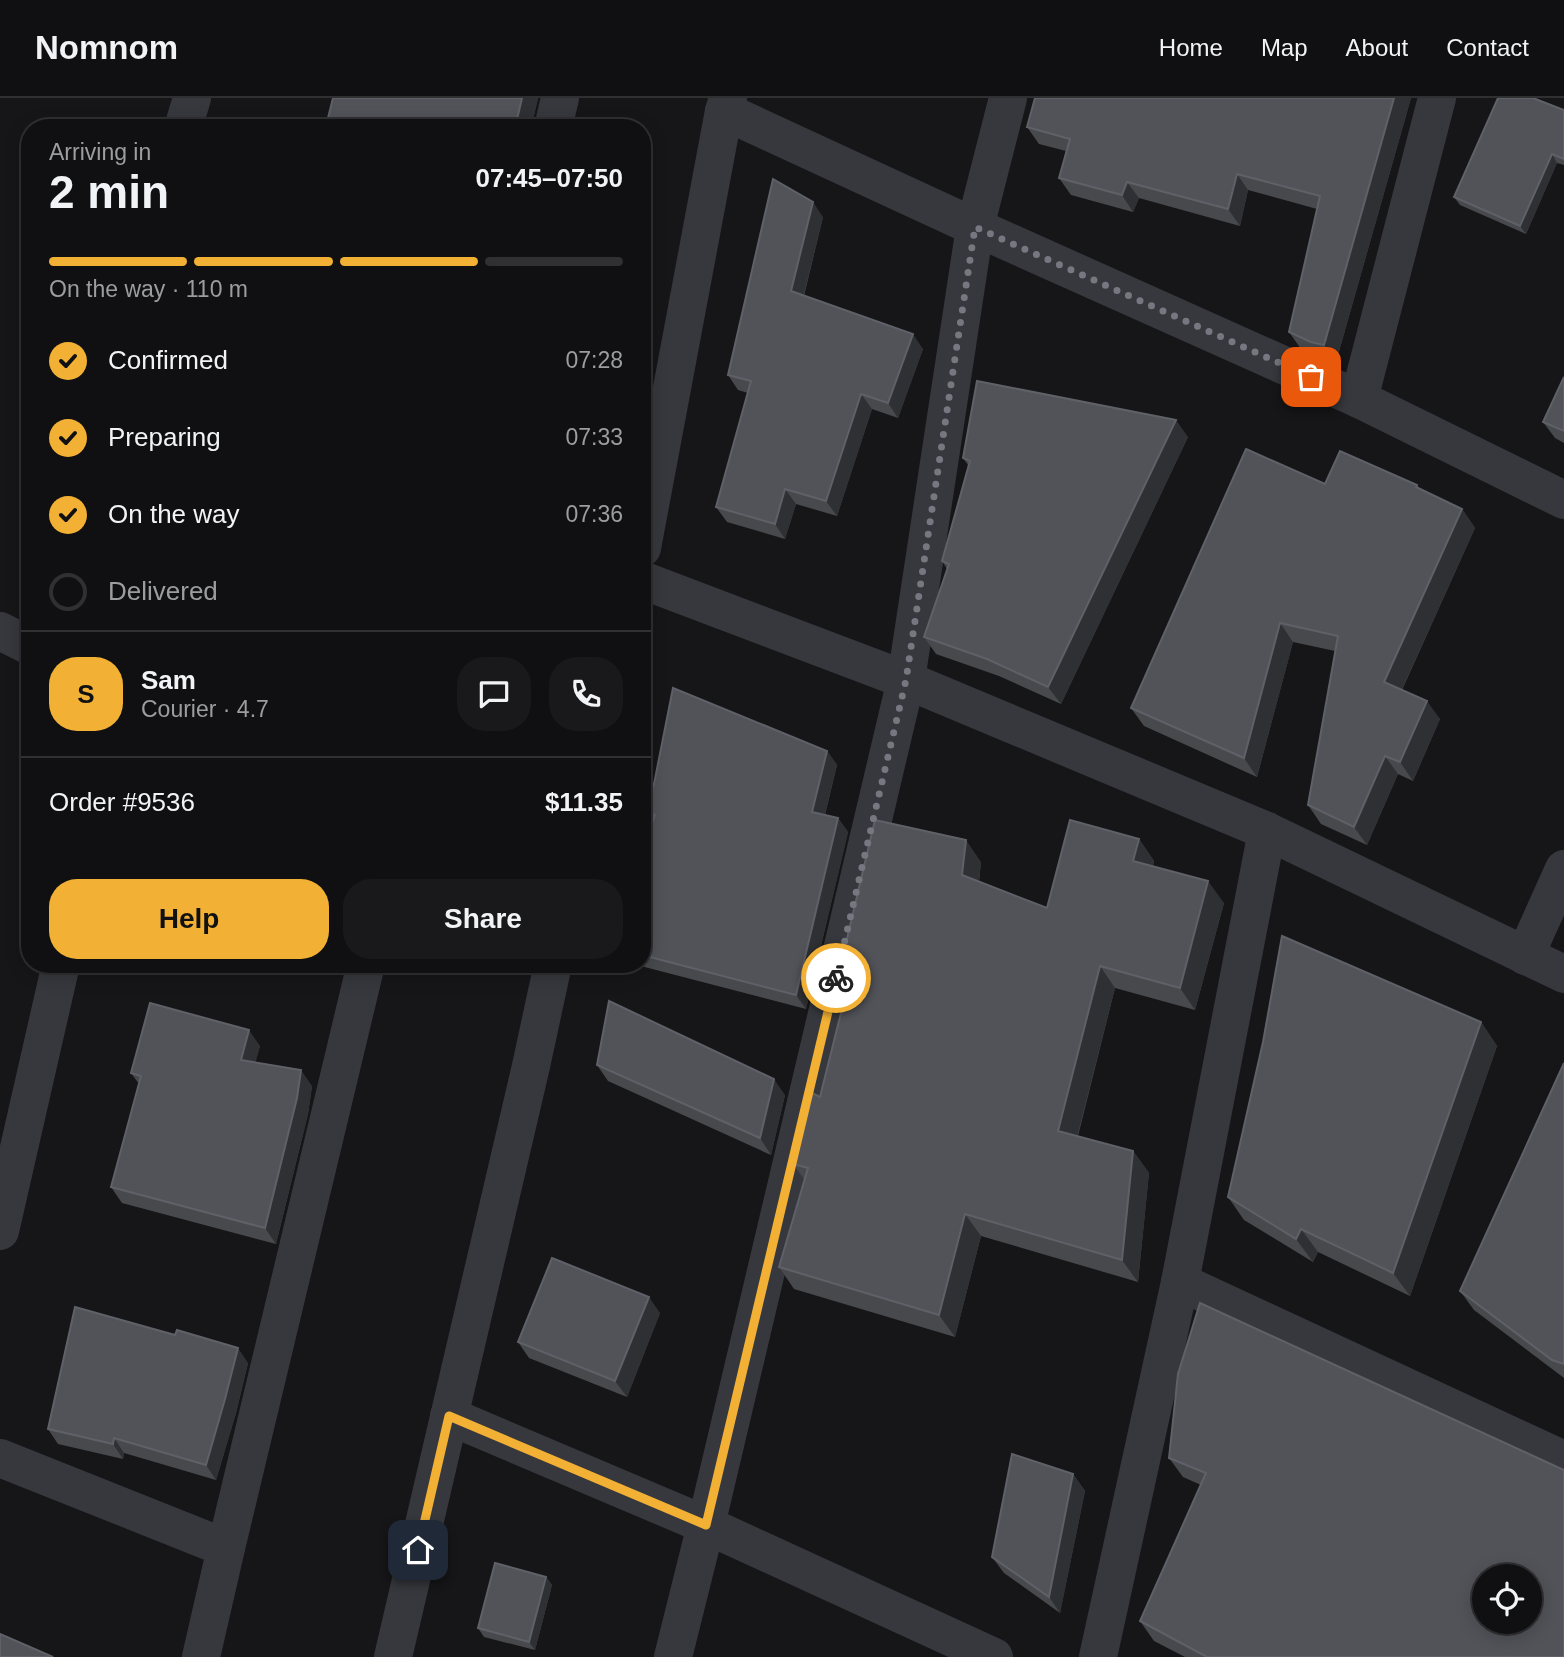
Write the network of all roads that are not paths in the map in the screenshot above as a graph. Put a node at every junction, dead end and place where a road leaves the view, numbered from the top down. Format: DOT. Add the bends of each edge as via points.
graph roads {
  1 [pos="192,98"];
  2 [pos="560,98"];
  3 [pos="1007,98"];
  4 [pos="1437,98"];
  5 [pos="726,105"];
  6 [pos="186,119"];
  7 [pos="555,119"];
  8 [pos="975,227"];
  9 [pos="1359,399"];
  10 [pos="1564,500"];
  11 [pos="651,501"];
  12 [pos="651,583"];
  13 [pos="0,631"];
  14 [pos="21,642"];
  15 [pos="906,680"];
  16 [pos="1267,831"];
  17 [pos="1564,869"];
  18 [pos="1525,956"];
  19 [pos="59,973"];
  20 [pos="364,973"];
  21 [pos="551,973"];
  22 [pos="1564,974"];
  23 [pos="0,1231"];
  24 [pos="1180,1282"];
  25 [pos="449,1416"];
  26 [pos="0,1458"];
  27 [pos="1564,1460"];
  28 [pos="706,1525"];
  29 [pos="226,1548"];
  30 [pos="201,1657"];
  31 [pos="393,1657"];
  32 [pos="673,1657"];
  33 [pos="994,1657"];
  34 [pos="1098,1657"];
  1 -- 6 [label="street"];
  2 -- 7 [label="street"];
  3 -- 8 [label="street"];
  4 -- 9 [label="street"];
  5 -- 8 [label="street"];
  5 -- 11 [label="street"];
  8 -- 9 [label="street"];
  8 -- 15 [label="street"];
  9 -- 10 [label="street"];
  12 -- 15 [label="street"];
  13 -- 14 [label="street"];
  15 -- 16 [label="street"];
  15 -- 28 [label="street"];
  16 -- 18 [label="street"];
  16 -- 24 [label="street"];
  17 -- 18 [label="street"];
  18 -- 22 [label="street"];
  19 -- 23 [label="street"];
  20 -- 29 [label="street"];
  21 -- 25 [label="street"];
  24 -- 27 [label="street"];
  24 -- 34 [label="street"];
  25 -- 28 [label="street"];
  25 -- 31 [label="street"];
  26 -- 29 [label="street"];
  28 -- 32 [label="street"];
  28 -- 33 [label="street"];
  29 -- 30 [label="street"];
}
